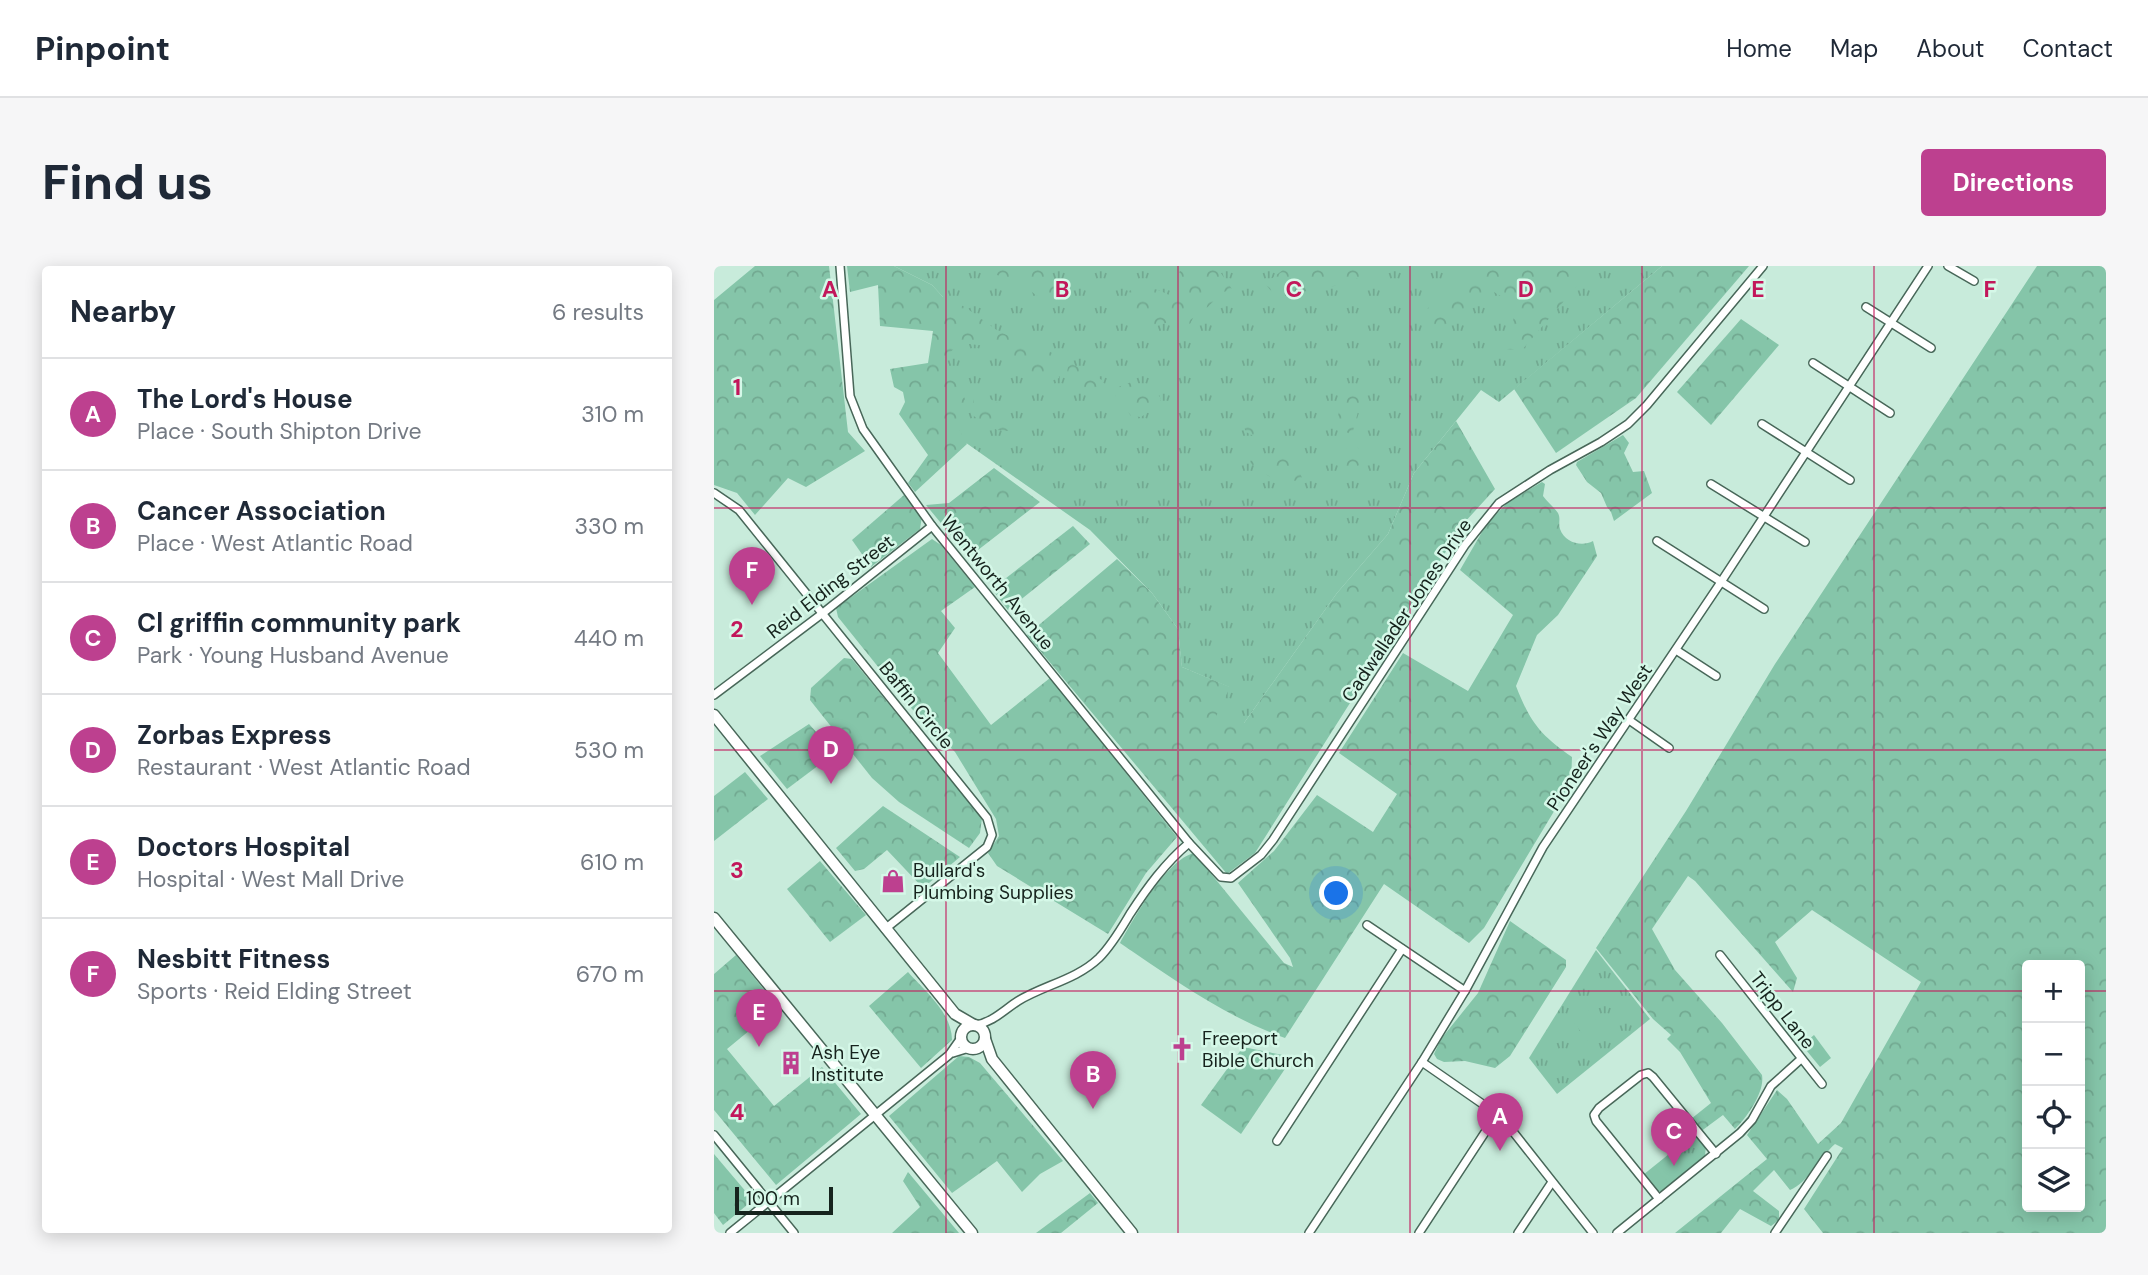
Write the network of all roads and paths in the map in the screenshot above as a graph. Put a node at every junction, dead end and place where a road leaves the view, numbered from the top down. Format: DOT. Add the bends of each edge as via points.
graph roads {
  1 [pos="840,266"];
  2 [pos="1763,266"];
  3 [pos="1928,266"];
  4 [pos="1948,266"];
  5 [pos="1974,281"];
  6 [pos="1866,307"];
  7 [pos="1891,322"];
  8 [pos="1931,348"];
  9 [pos="1813,363"];
  10 [pos="1848,388"];
  11 [pos="1890,413"];
  12 [pos="1762,424"];
  13 [pos="1806,453"];
  14 [pos="1850,480"];
  15 [pos="1711,484"];
  16 [pos="714,493"];
  17 [pos="1763,516"];
  18 [pos="932,526"];
  19 [pos="1657,541"];
  20 [pos="1805,541"];
  21 [pos="1721,582"];
  22 [pos="1764,609"];
  23 [pos="823,613"];
  24 [pos="1676,650"];
  25 [pos="1716,677"];
  26 [pos="714,695"];
  27 [pos="714,715"];
  28 [pos="1629,720"];
  29 [pos="1669,748"];
  30 [pos="1189,843"];
  31 [pos="1220,877"];
  32 [pos="714,918"];
  33 [pos="1367,925"];
  34 [pos="885,929"];
  35 [pos="1402,949"];
  36 [pos="1720,955"];
  37 [pos="1465,991"];
  38 [pos="955,1014"];
  39 [pos="995,1018"];
  40 [pos="975,1025"];
  41 [pos="961,1036"];
  42 [pos="985,1037"];
  43 [pos="970,1048"];
  44 [pos="949,1055"];
  45 [pos="992,1059"];
  46 [pos="1801,1059"];
  47 [pos="1422,1062"];
  48 [pos="1822,1084"];
  49 [pos="1497,1114"];
  50 [pos="874,1116"];
  51 [pos="714,1135"];
  52 [pos="1277,1141"];
  53 [pos="1716,1154"];
  54 [pos="1827,1156"];
  55 [pos="1552,1182"];
  56 [pos="1659,1199"];
  57 [pos="768,1202"];
  58 [pos="730,1233"];
  59 [pos="793,1233"];
  60 [pos="972,1233"];
  61 [pos="1132,1233"];
  62 [pos="1309,1233"];
  63 [pos="1419,1233"];
  64 [pos="1518,1233"];
  65 [pos="1593,1233"];
  66 [pos="1617,1233"];
  67 [pos="1775,1233"];
  1 -- 18 [label="street, Wentworth Avenue" via="850,396 863,429"];
  2 -- 31 [label="street, Cadwallader Jones Drive" via="1628,424 1499,503 1465,545 1273,840 1242,871 1231,878"];
  3 -- 7 [label="street, Pioneer's Way West"];
  4 -- 5 [label="street"];
  6 -- 7 [label="street"];
  7 -- 8 [label="street"];
  7 -- 10 [label="street, Pioneer's Way West"];
  9 -- 10 [label="street"];
  10 -- 11 [label="street"];
  10 -- 13 [label="street, Pioneer's Way West"];
  12 -- 13 [label="street"];
  13 -- 14 [label="street"];
  13 -- 17 [label="street, Pioneer's Way West"];
  15 -- 17 [label="street"];
  16 -- 23 [label="street, Baffin Circle" via="738,510"];
  17 -- 20 [label="street"];
  17 -- 21 [label="street, Pioneer's Way West"];
  18 -- 23 [label="street, Reid Elding Street"];
  18 -- 30 [label="street, Wentworth Avenue"];
  19 -- 21 [label="street"];
  21 -- 22 [label="street"];
  21 -- 24 [label="street, Pioneer's Way West"];
  23 -- 26 [label="street, Reid Elding Street"];
  23 -- 34 [label="street, Baffin Circle" via="987,818 992,835 987,847"];
  24 -- 25 [label="street"];
  24 -- 28 [label="street, Pioneer's Way West"];
  27 -- 34 [label="main road"];
  28 -- 29 [label="street"];
  28 -- 37 [label="street, Pioneer's Way West" via="1544,847"];
  30 -- 31 [label="street, Wentworth Avenue"];
  30 -- 39 [label="street" via="1149,885 1098,959 1077,974 1018,1000"];
  32 -- 50 [label="main road"];
  33 -- 35 [label="street"];
  34 -- 38 [label="main road"];
  35 -- 37 [label="street"];
  35 -- 52 [label="street"];
  36 -- 46 [label="street, Tripp Lane"];
  37 -- 47 [label="street, Pioneer's Way West"];
  38 -- 40 [label="main road"];
  38 -- 41 [label="main road"];
  39 -- 40 [label="street"];
  39 -- 42 [label="street"];
  40 -- 41 [label="main road" via="965,1027"];
  40 -- 42 [label="main road"];
  41 -- 43 [label="main road"];
  41 -- 44 [label="street"];
  42 -- 43 [label="main road" via="981,1045"];
  42 -- 45 [label="main road"];
  43 -- 44 [label="street"];
  43 -- 45 [label="main road"];
  44 -- 50 [label="street"];
  45 -- 61 [label="main road"];
  46 -- 48 [label="street, Tripp Lane"];
  46 -- 53 [label="street" via="1771,1086 1741,1133"];
  47 -- 49 [label="street"];
  47 -- 62 [label="street, Pioneer's Way West"];
  49 -- 55 [label="street"];
  49 -- 63 [label="street"];
  50 -- 57 [label="street"];
  50 -- 60 [label="main road"];
  51 -- 57 [label="street"];
  53 -- 56 [label="street"];
  53 -- 56 [label="street" via="1653,1077 1641,1074 1594,1115"];
  54 -- 67 [label="street"];
  55 -- 64 [label="street"];
  55 -- 65 [label="street"];
  56 -- 66 [label="street"];
  57 -- 58 [label="street"];
  57 -- 59 [label="street"];
}
